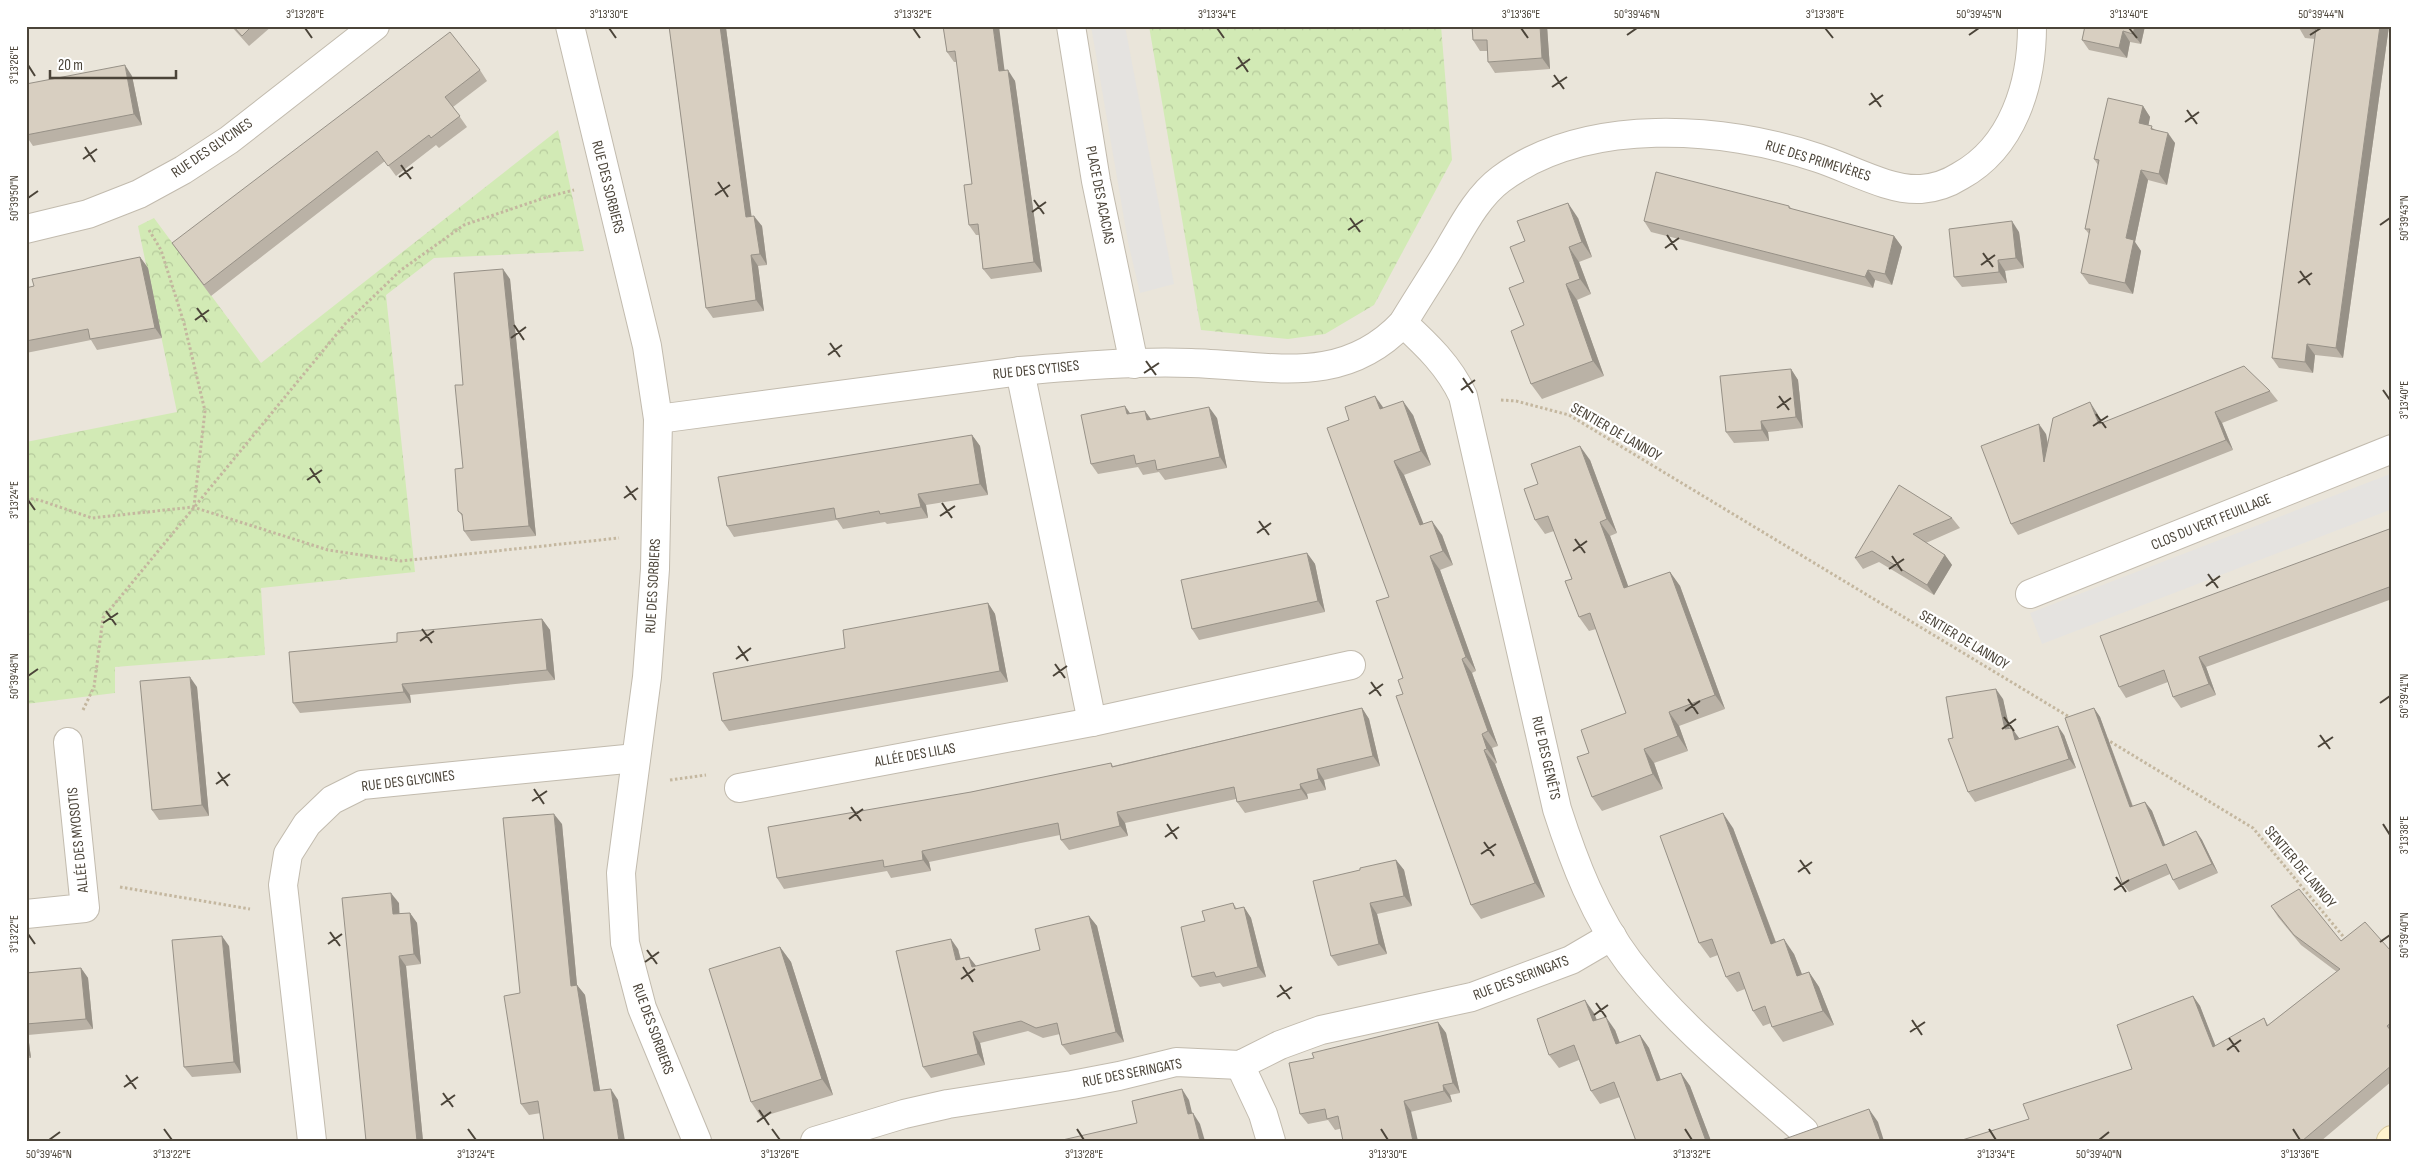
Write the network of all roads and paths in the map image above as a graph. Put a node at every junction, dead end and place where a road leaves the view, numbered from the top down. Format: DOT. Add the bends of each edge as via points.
graph roads {
  1 [pos="375,26"];
  2 [pos="570,26"];
  3 [pos="1071,26"];
  4 [pos="2032,26"];
  5 [pos="607,181"];
  6 [pos="129,197"];
  7 [pos="26,229"];
  8 [pos="1403,323"];
  9 [pos="1134,364"];
  10 [pos="1020,371"];
  11 [pos="1463,396"];
  12 [pos="658,419"];
  13 [pos="2392,449"];
  14 [pos="26,498"];
  15 [pos="194,507"];
  16 [pos="656,534"];
  17 [pos="2030,594"];
  18 [pos="1351,665"];
  19 [pos="2073,719"];
  20 [pos="1092,722"];
  21 [pos="2099,735"];
  22 [pos="68,742"];
  23 [pos="636,758"];
  24 [pos="738,788"];
  25 [pos="82,881"];
  26 [pos="26,914"];
  27 [pos="286,916"];
  28 [pos="1612,936"];
  29 [pos="2348,942"];
  30 [pos="1240,1065"];
  31 [pos="1804,1131"];
  32 [pos="312,1141"];
  33 [pos="697,1141"];
  34 [pos="815,1141"];
  35 [pos="1271,1141"];
  1 -- 6 [label="street, RUE DES GLYCINES" via="229,140 183,170"];
  2 -- 5 [label="street, RUE DES SORBIERS"];
  3 -- 9 [label="street, PLACE DES ACACIAS" via="1096,182"];
  4 -- 8 [label="street, RUE DES PRIMEVÈRES" via="2028,74 2008,131 1974,168 1949,183 1923,189 1902,188 1775,145 1691,133 1606,138 1568,146 1528,162 1500,180 1471,212"];
  5 -- 12 [label="street, RUE DES SORBIERS" via="647,346"];
  5 -- 15 [label="path" via="464,225 401,270 345,324"];
  6 -- 7 [label="street, RUE DES GLYCINES" via="88,214"];
  6 -- 15 [label="path" via="161,250 184,323 205,411"];
  8 -- 9 [label="street, RUE DES CYTISES" via="1370,351 1317,368 1267,369 1192,362"];
  8 -- 11 [label="street, RUE DES GENÊTS" via="1450,372"];
  9 -- 10 [label="street, RUE DES CYTISES"];
  10 -- 12 [label="street, RUE DES CYTISES"];
  10 -- 20 [label="street"];
  11 -- 19 [label="path, SENTIER DE LANNOY" via="1516,402 1569,415"];
  11 -- 28 [label="street, RUE DES GENÊTS" via="1557,808 1571,853"];
  12 -- 16 [label="street, RUE DES SORBIERS"];
  13 -- 17 [label="street, CLOS DU VERT FEUILLAGE"];
  14 -- 15 [label="path" via="92,518"];
  15 -- 16 [label="path" via="328,550 401,560"];
  15 -- 22 [label="path" via="103,618 94,687"];
  16 -- 23 [label="street, RUE DES SORBIERS" via="647,677"];
  18 -- 20 [label="street, ALLÉE DES LILAS"];
  20 -- 24 [label="street, ALLÉE DES LILAS"];
  21 -- 29 [label="path, SENTIER DE LANNOY" via="2253,828"];
  22 -- 25 [label="street, ALLÉE DES MYOSOTIS"];
  23 -- 24 [label="path" via="665,781 728,772"];
  23 -- 27 [label="street, RUE DES GLYCINES" via="362,785 332,800 307,824 288,854 283,886"];
  23 -- 33 [label="street, RUE DES SORBIERS" via="621,873 625,943 642,1008"];
  25 -- 26 [label="street, ALLÉE DES MYOSOTIS" via="85,908"];
  25 -- 27 [label="path"];
  27 -- 32 [label="street, RUE DES GLYCINES"];
  28 -- 30 [label="street, RUE DES SERINGATS" via="1571,960 1472,997 1321,1030"];
  28 -- 31 [label="street, RUE DES GENÊTS" via="1629,962 1677,1016"];
  30 -- 34 [label="street, RUE DES SERINGATS" via="1176,1062 1072,1086 948,1104"];
  30 -- 35 [label="street" via="1263,1114"];
}
